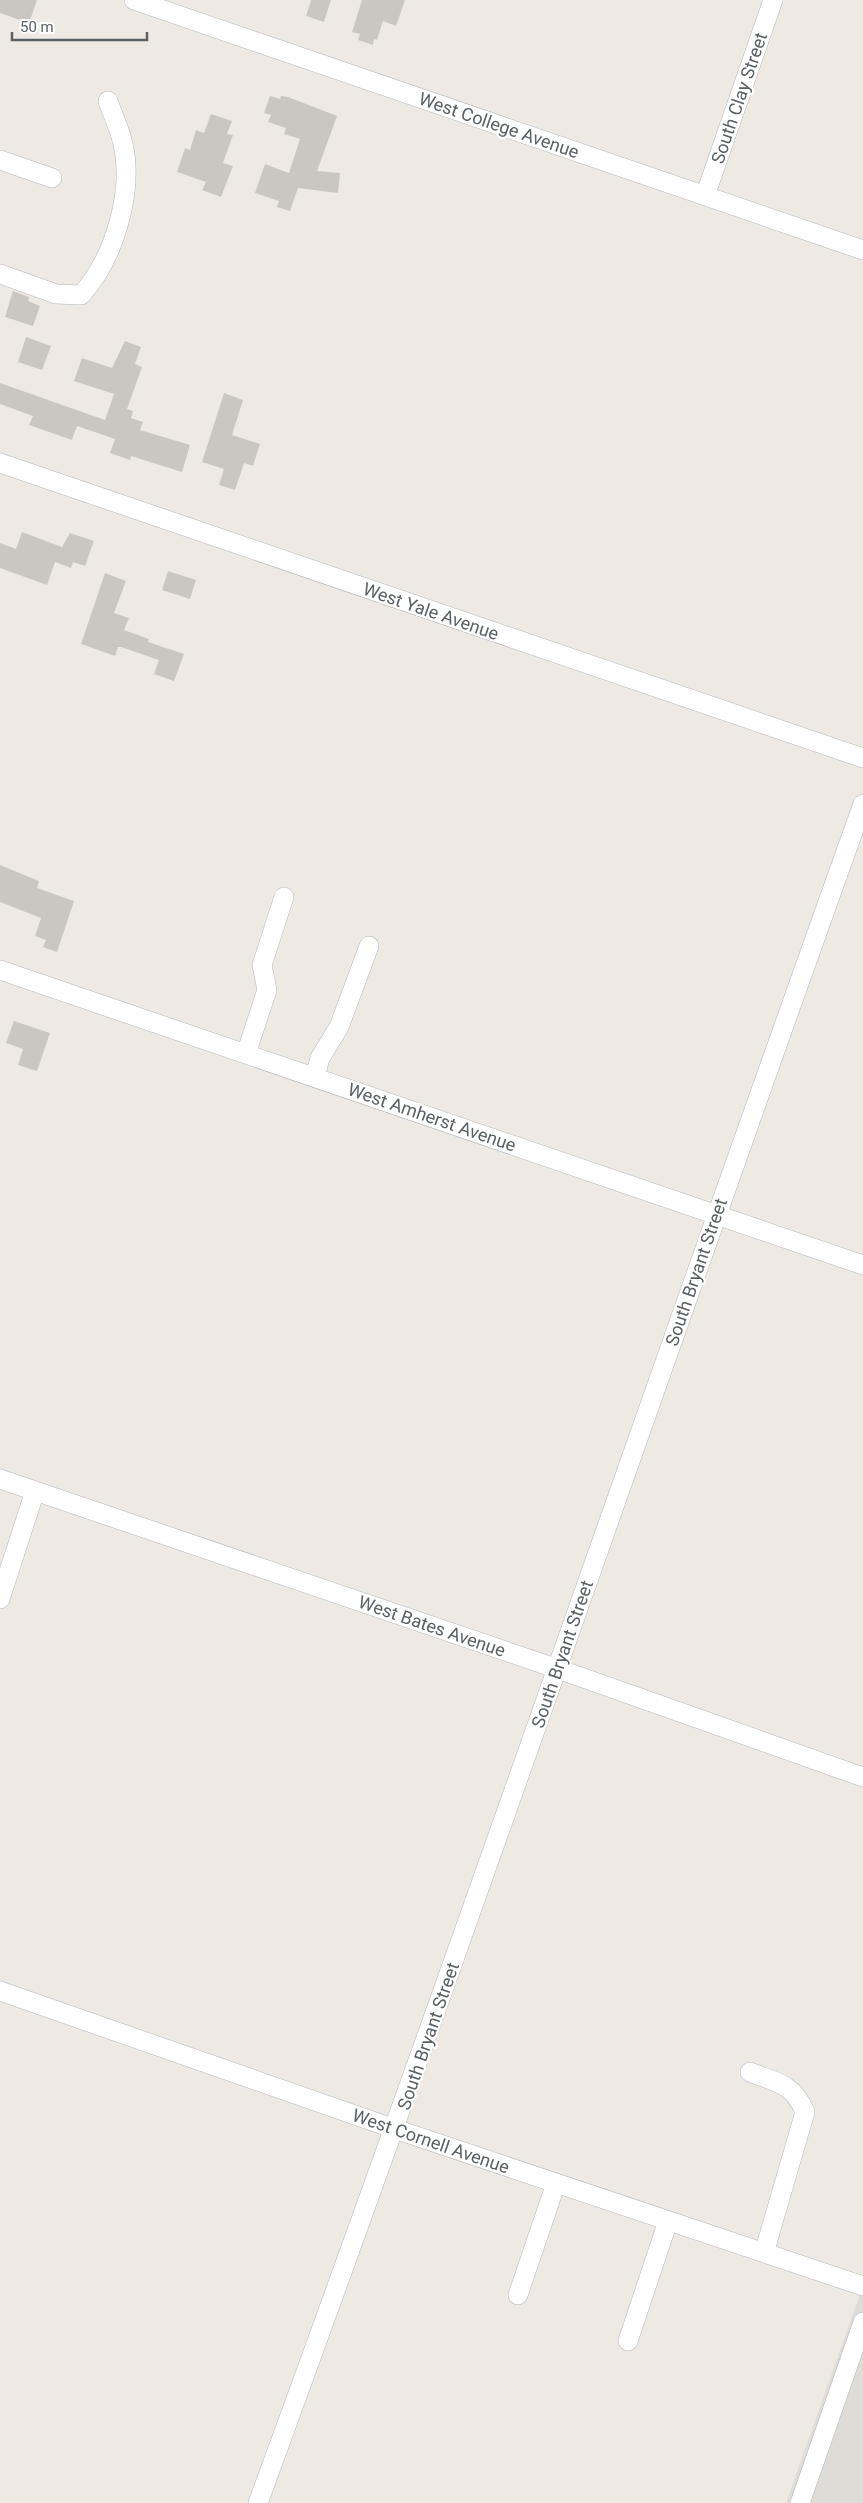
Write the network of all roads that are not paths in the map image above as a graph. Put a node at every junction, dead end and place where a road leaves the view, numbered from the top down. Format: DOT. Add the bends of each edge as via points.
graph roads {
  1 [pos="134,0"];
  2 [pos="773,0"];
  3 [pos="108,101"];
  4 [pos="0,160"];
  5 [pos="52,178"];
  6 [pos="705,196"];
  7 [pos="863,250"];
  8 [pos="0,274"];
  9 [pos="0,463"];
  10 [pos="863,758"];
  11 [pos="863,804"];
  12 [pos="284,897"];
  13 [pos="369,946"];
  14 [pos="0,970"];
  15 [pos="246,1054"];
  16 [pos="315,1077"];
  17 [pos="716,1214"];
  18 [pos="863,1266"];
  19 [pos="0,1479"];
  20 [pos="35,1491"];
  21 [pos="0,1599"];
  22 [pos="558,1669"];
  23 [pos="863,1777"];
  24 [pos="0,1991"];
  25 [pos="750,2072"];
  26 [pos="395,2129"];
  27 [pos="556,2183"];
  28 [pos="668,2221"];
  29 [pos="764,2253"];
  30 [pos="863,2286"];
  31 [pos="518,2295"];
  32 [pos="863,2322"];
  33 [pos="628,2341"];
  34 [pos="258,2503"];
  35 [pos="800,2503"];
  1 -- 6 [label="street, West College Avenue"];
  2 -- 6 [label="street, South Clay Street"];
  3 -- 8 [label="street" via="123,145 126,185 122,216 95,280 81,294 56,294"];
  4 -- 5 [label="street"];
  6 -- 7 [label="street, West College Avenue"];
  9 -- 10 [label="street, West Yale Avenue"];
  11 -- 17 [label="street, South Bryant Street"];
  12 -- 15 [label="street" via="262,965 267,990"];
  13 -- 16 [label="street" via="339,1027 320,1058"];
  14 -- 15 [label="street, West Amherst Avenue"];
  15 -- 16 [label="street, West Amherst Avenue"];
  16 -- 17 [label="street, West Amherst Avenue"];
  17 -- 18 [label="street, West Amherst Avenue"];
  17 -- 22 [label="street, South Bryant Street"];
  19 -- 20 [label="street, West Bates Avenue"];
  20 -- 21 [label="street"];
  20 -- 22 [label="street, West Bates Avenue"];
  22 -- 23 [label="street, West Bates Avenue"];
  22 -- 26 [label="street, South Bryant Street"];
  24 -- 26 [label="street, West Cornell Avenue"];
  25 -- 29 [label="street" via="785,2086 799,2096 805,2112"];
  26 -- 27 [label="street, West Cornell Avenue"];
  26 -- 34 [label="street, South Bryant Street"];
  27 -- 28 [label="street, West Cornell Avenue"];
  27 -- 31 [label="street"];
  28 -- 29 [label="street, West Cornell Avenue"];
  28 -- 33 [label="street"];
  29 -- 30 [label="street, West Cornell Avenue"];
  32 -- 35 [label="street"];
}
